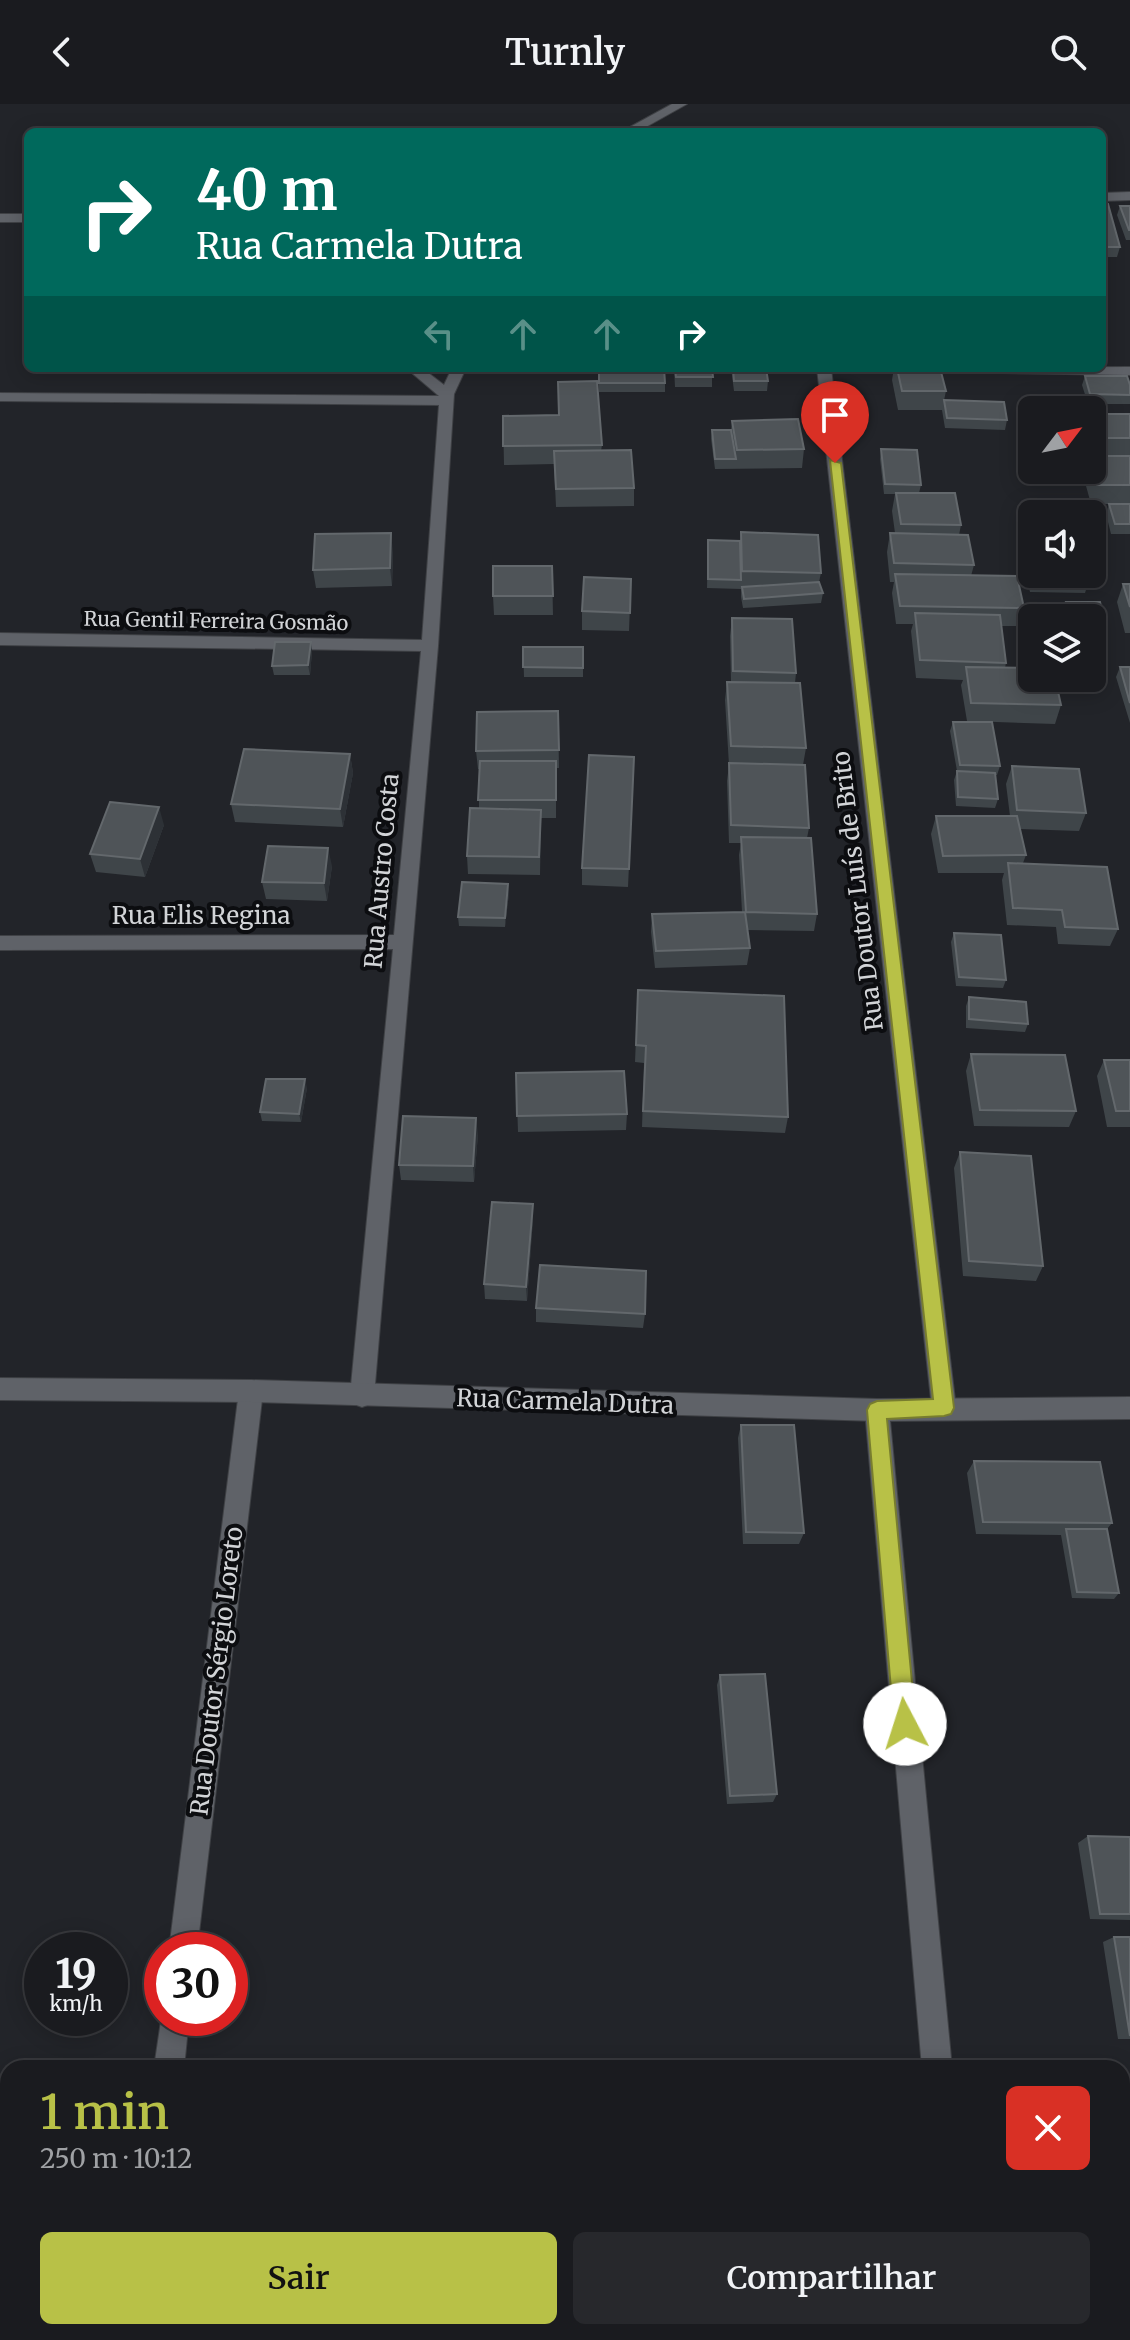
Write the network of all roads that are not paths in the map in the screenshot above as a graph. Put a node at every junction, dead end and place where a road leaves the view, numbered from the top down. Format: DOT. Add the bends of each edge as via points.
graph roads {
  1 [pos="681,104"];
  2 [pos="635,128"];
  3 [pos="1130,196"];
  4 [pos="1106,197"];
  5 [pos="0,218"];
  6 [pos="24,218"];
  7 [pos="1106,371"];
  8 [pos="1130,371"];
  9 [pos="418,372"];
  10 [pos="457,372"];
  11 [pos="824,372"];
  12 [pos="0,397"];
  13 [pos="447,398"];
  14 [pos="0,639"];
  15 [pos="430,646"];
  16 [pos="401,942"];
  17 [pos="0,943"];
  18 [pos="0,1389"];
  19 [pos="251,1391"];
  20 [pos="362,1396"];
  21 [pos="944,1408"];
  22 [pos="1130,1408"];
  23 [pos="877,1410"];
  24 [pos="185,1932"];
  25 [pos="173,2036"];
  26 [pos="170,2060"];
  27 [pos="936,2060"];
  1 -- 2 [label="street"];
  3 -- 4 [label="street"];
  5 -- 6 [label="street"];
  7 -- 8 [label="street"];
  9 -- 13 [label="street"];
  10 -- 13 [label="street"];
  11 -- 21 [label="street, Rua Doutor Luís de Brito"];
  12 -- 13 [label="street"];
  13 -- 15 [label="street, Rua Austro Costa"];
  14 -- 15 [label="street, Rua Gentil Ferreira Gosmão"];
  15 -- 16 [label="street, Rua Austro Costa"];
  16 -- 17 [label="street, Rua Elis Regina"];
  16 -- 20 [label="street, Rua Austro Costa"];
  18 -- 19 [label="street, Rua Carmela Dutra"];
  19 -- 20 [label="street, Rua Carmela Dutra"];
  19 -- 24 [label="street, Rua Doutor Sérgio Loreto"];
  20 -- 23 [label="street, Rua Carmela Dutra"];
  21 -- 22 [label="street, Rua Carmela Dutra"];
  21 -- 23 [label="street, Rua Carmela Dutra"];
  23 -- 27 [label="street"];
  25 -- 26 [label="street"];
}
